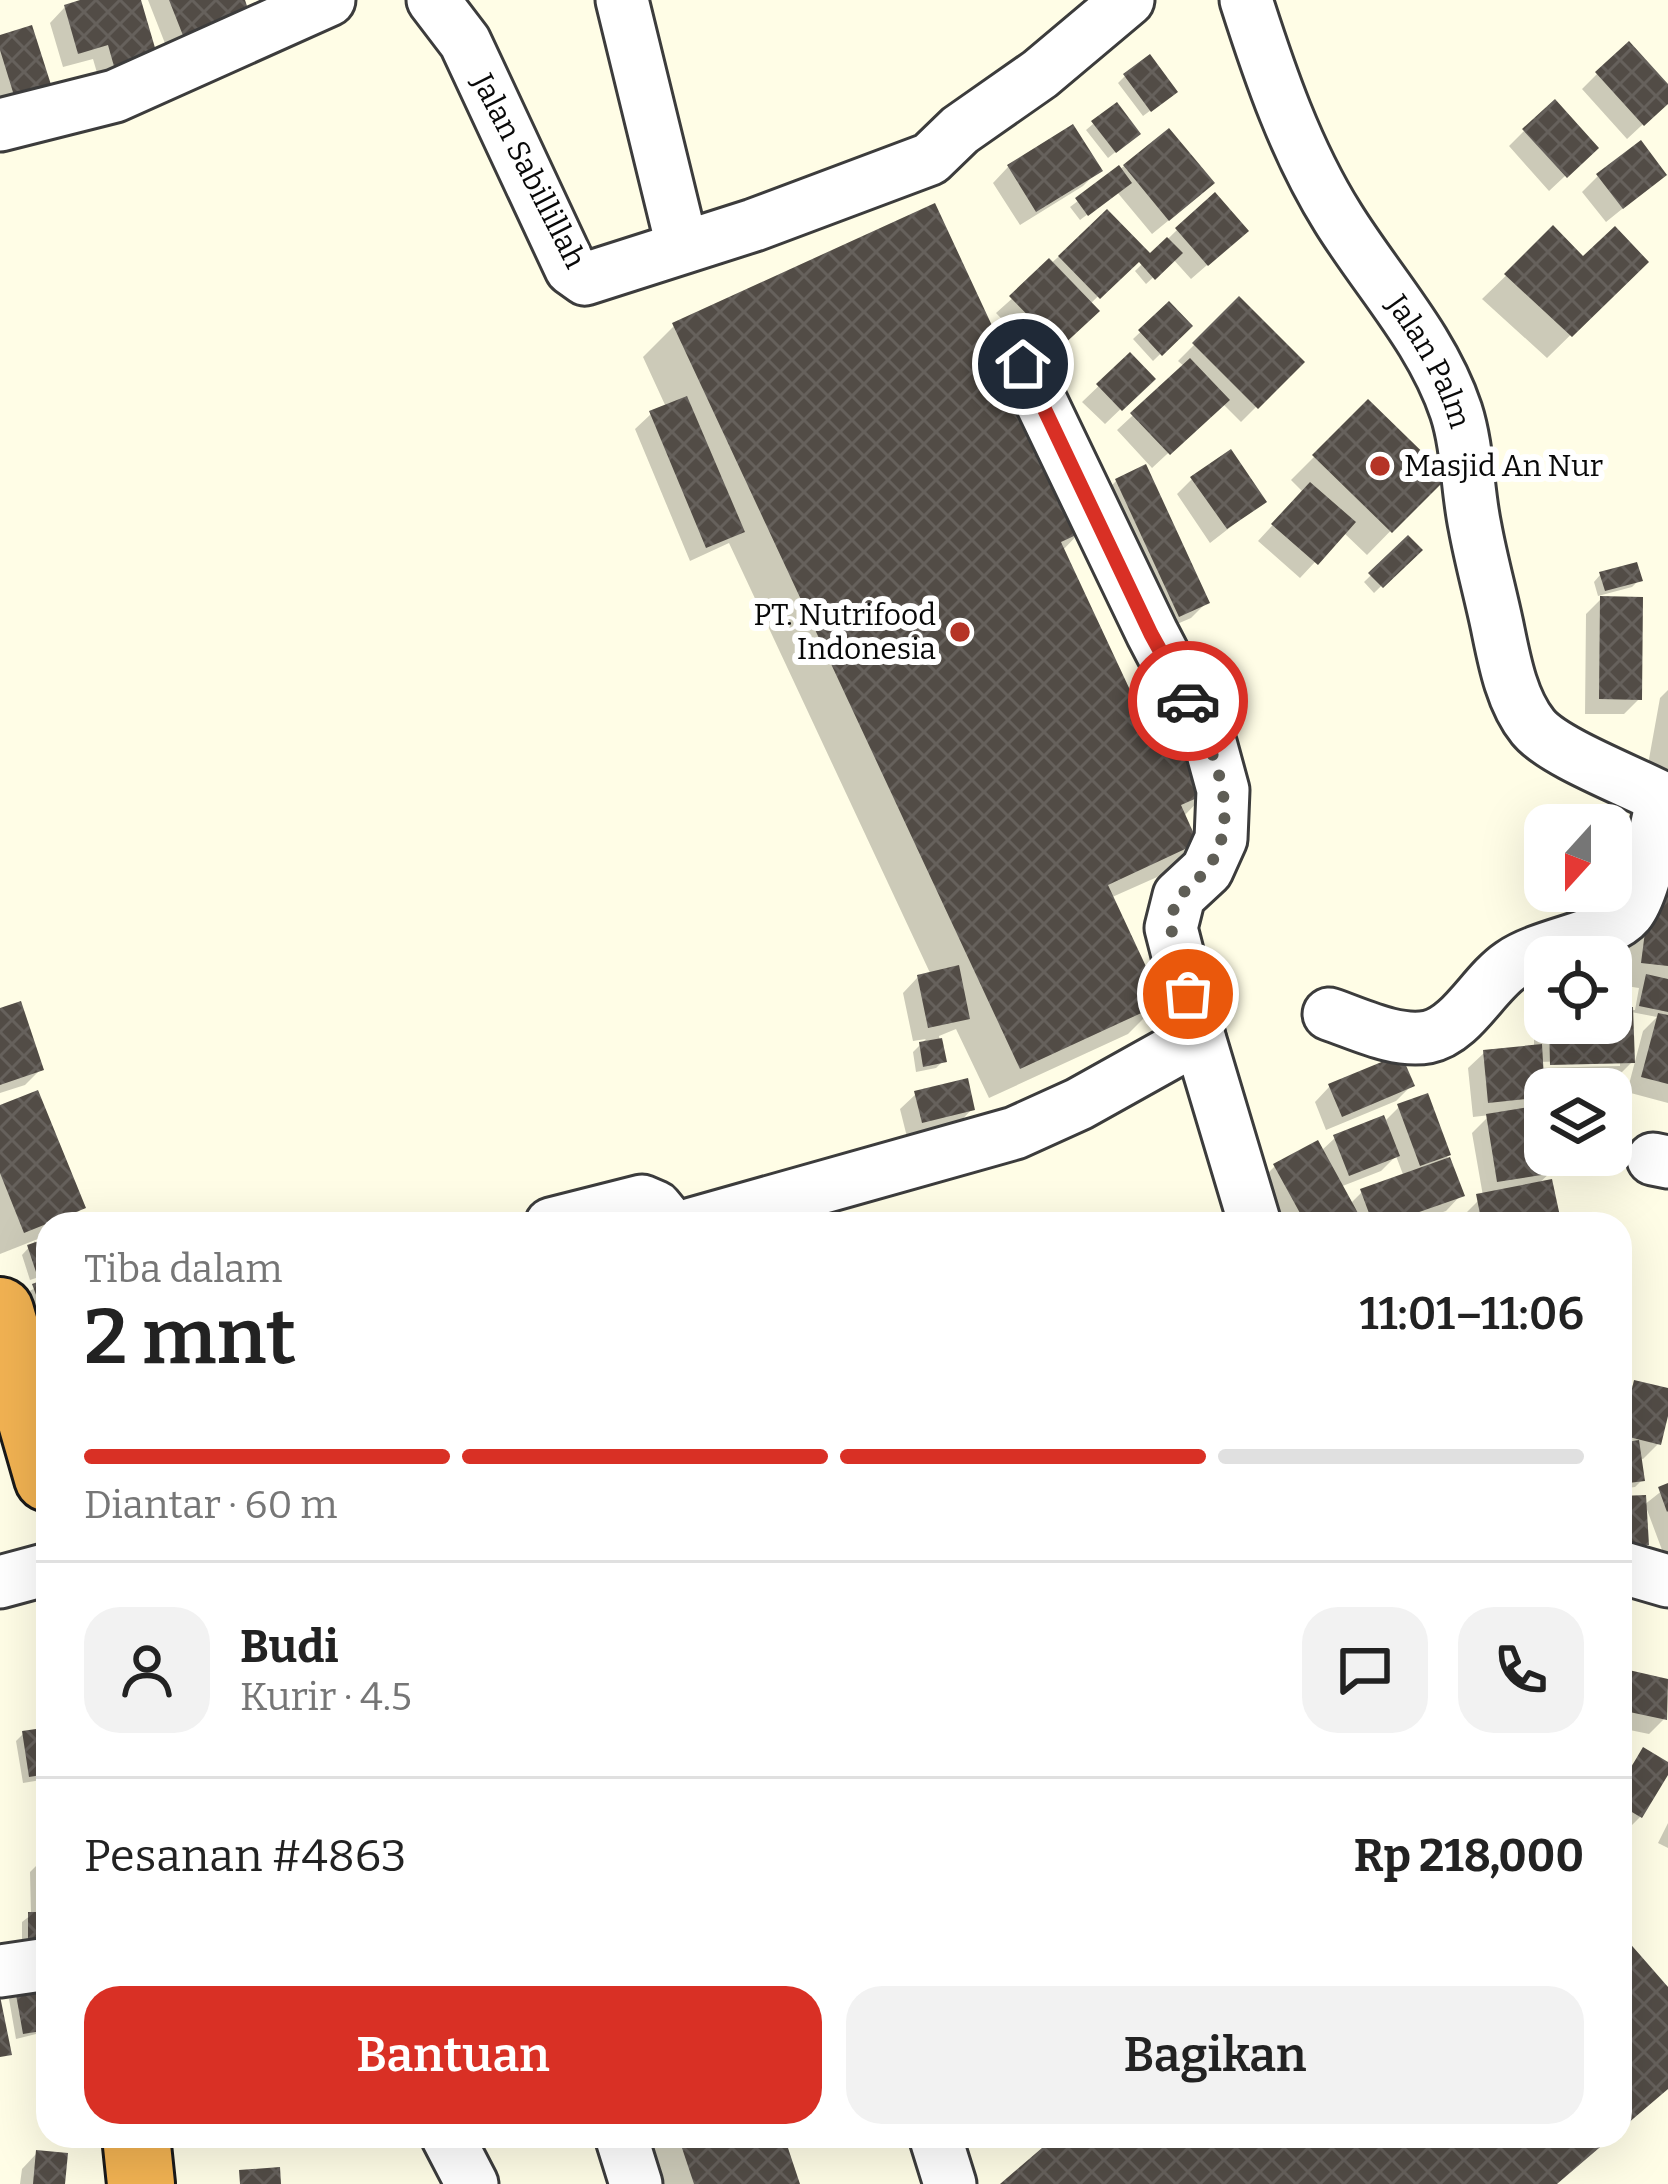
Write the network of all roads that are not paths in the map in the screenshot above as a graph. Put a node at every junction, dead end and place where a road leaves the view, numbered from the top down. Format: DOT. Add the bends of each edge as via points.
graph roads {
  1 [pos="328,0"];
  2 [pos="433,0"];
  3 [pos="622,0"];
  4 [pos="1128,0"];
  5 [pos="1246,0"];
  6 [pos="0,125"];
  7 [pos="687,243"];
  8 [pos="1023,364"];
  9 [pos="1666,799"];
  10 [pos="1330,1014"];
  11 [pos="1199,1037"];
  12 [pos="598,1212"];
  13 [pos="660,1212"];
  14 [pos="735,1212"];
  15 [pos="1251,1212"];
  16 [pos="0,1311"];
  17 [pos="34,1374"];
  18 [pos="1632,1571"];
  19 [pos="36,1572"];
  20 [pos="1668,1580"];
  21 [pos="0,1582"];
  22 [pos="36,1966"];
  23 [pos="0,1971"];
  24 [pos="137,2148"];
  25 [pos="453,2148"];
  26 [pos="625,2148"];
  27 [pos="939,2148"];
  28 [pos="140,2184"];
  29 [pos="472,2184"];
  30 [pos="637,2184"];
  31 [pos="950,2184"];
  1 -- 6 [label="street" via="115,96"];
  2 -- 7 [label="street, Jalan Sabillillah" via="465,42 577,277"];
  3 -- 7 [label="street"];
  4 -- 7 [label="street" via="930,159"];
  5 -- 9 [label="street, Jalan Palm" via="1306,162 1442,372 1458,416 1512,686 1533,728"];
  8 -- 11 [label="street" via="1211,746 1223,790 1222,839 1172,914"];
  9 -- 10 [label="street" via="1636,900 1613,926 1512,964 1433,1036 1408,1039"];
  11 -- 14 [label="street" via="1015,1133"];
  11 -- 15 [label="street"];
  12 -- 13 [label="street" via="642,1201"];
  16 -- 17 [label="highway"];
  18 -- 20 [label="street"];
  19 -- 21 [label="street"];
  22 -- 23 [label="street"];
  24 -- 28 [label="highway"];
  25 -- 29 [label="street"];
  26 -- 30 [label="street"];
  27 -- 31 [label="street"];
}
